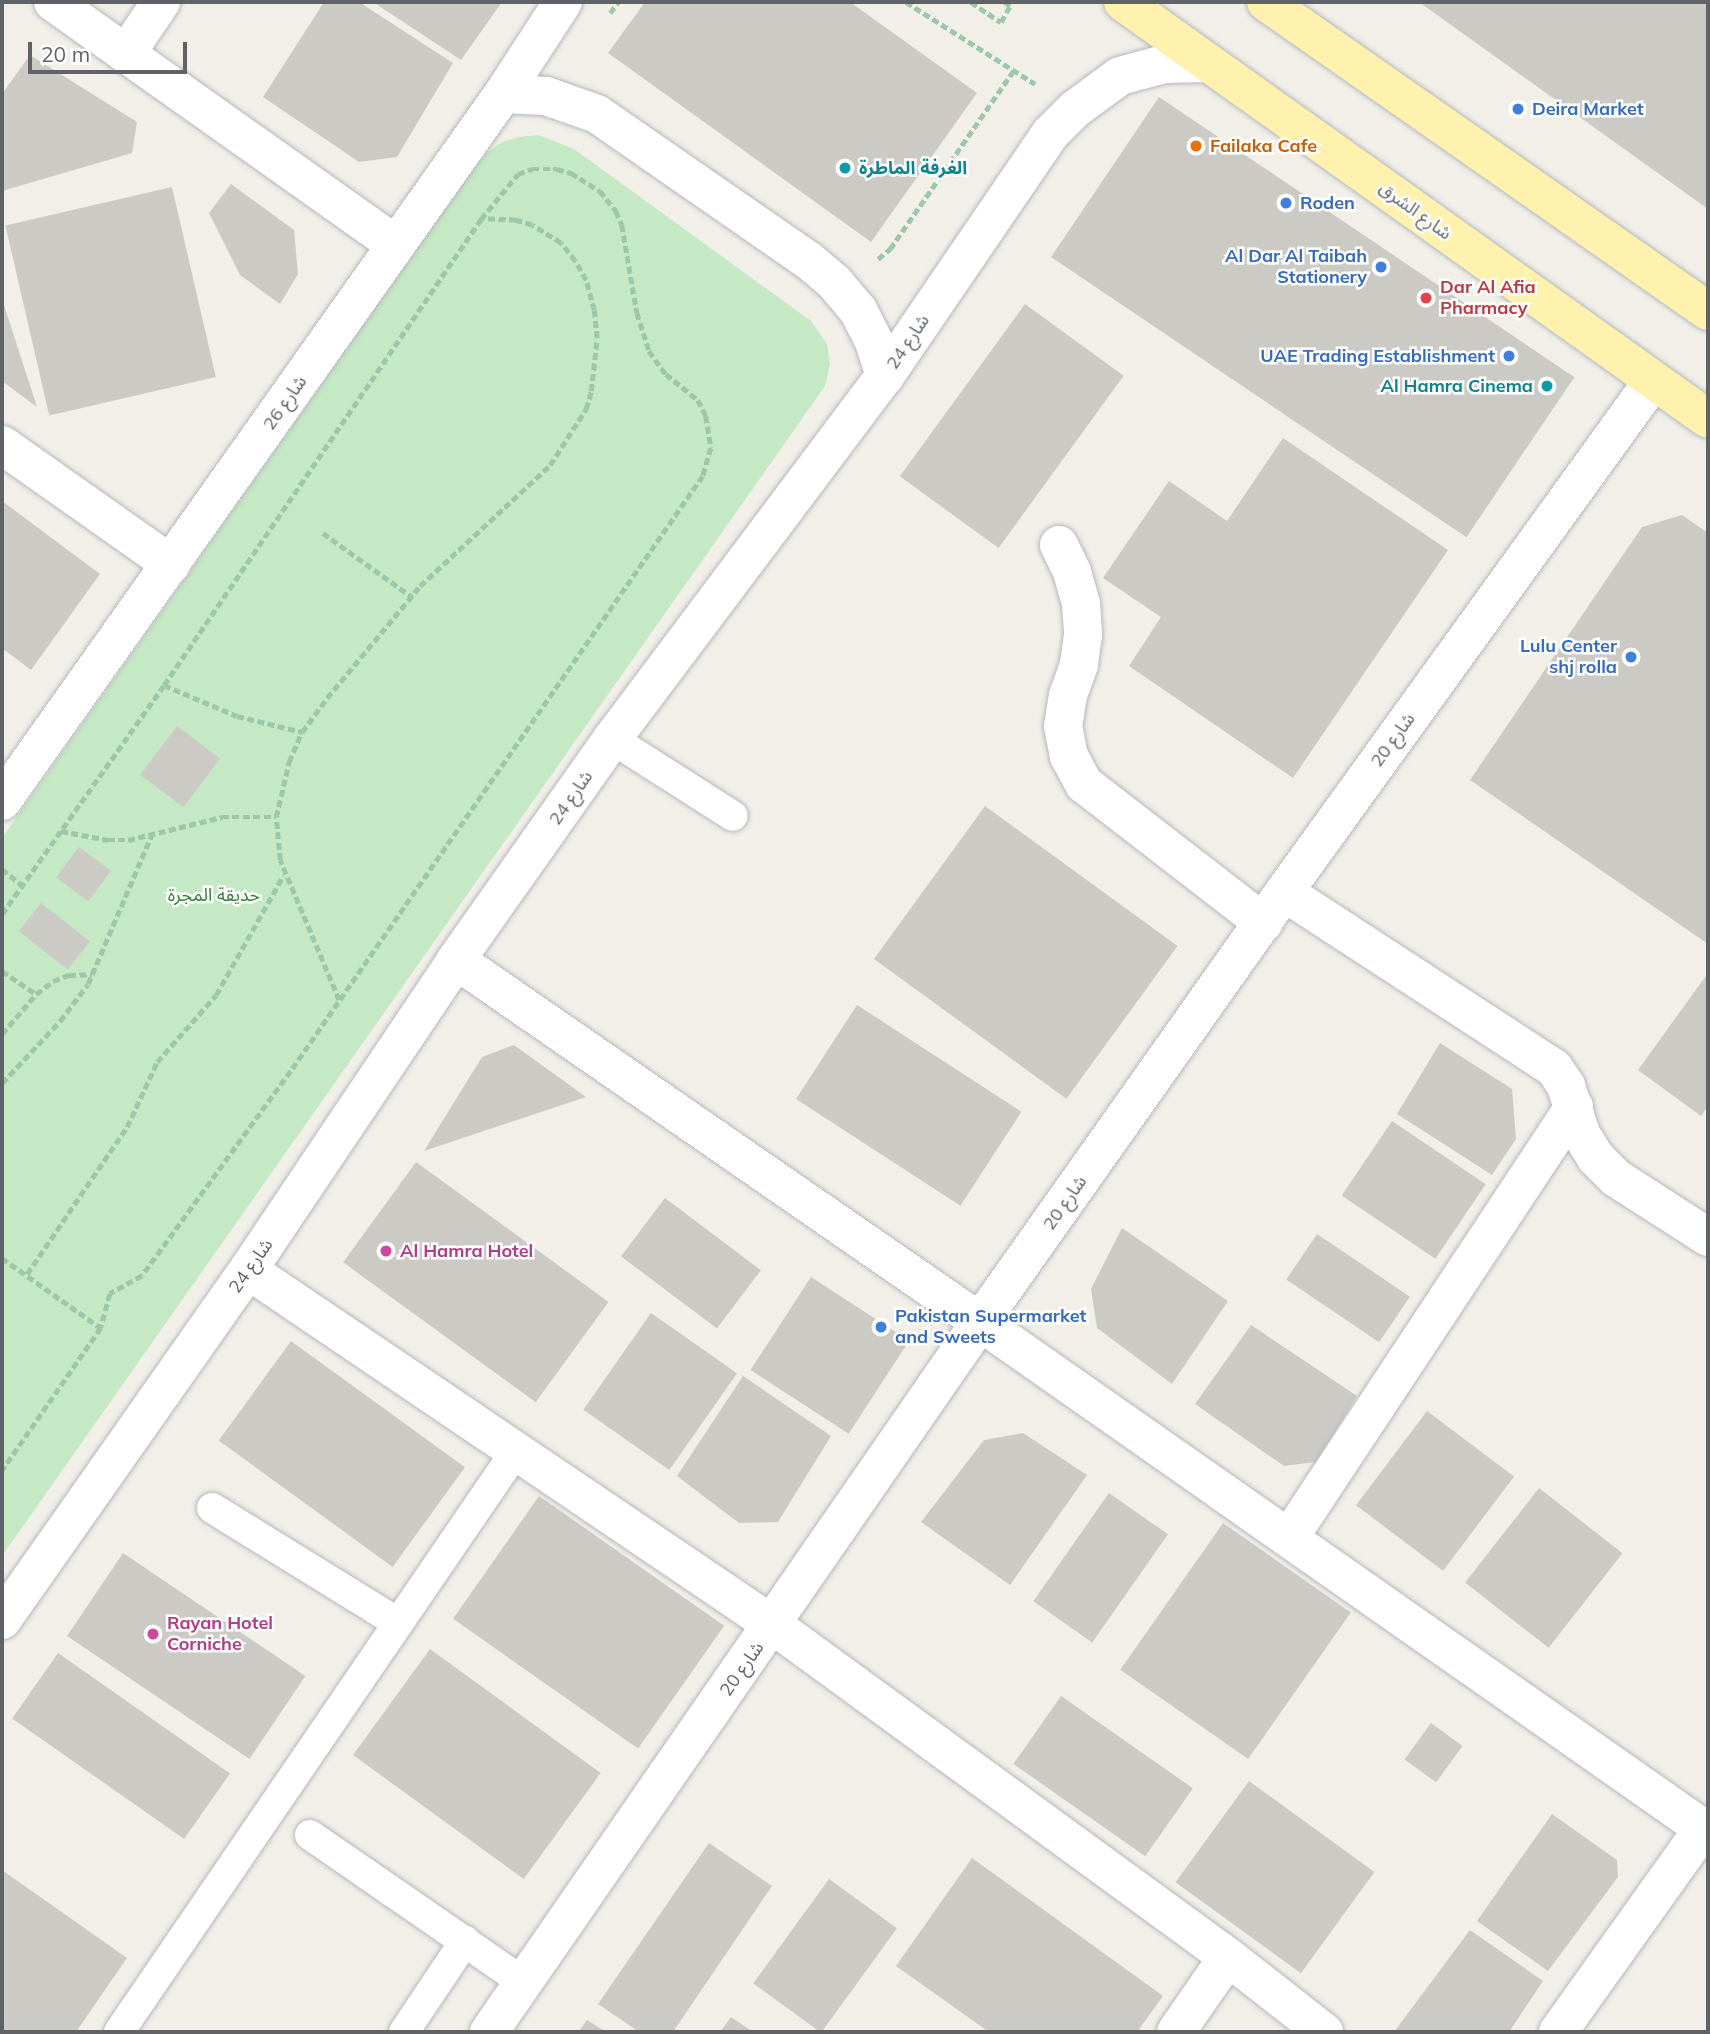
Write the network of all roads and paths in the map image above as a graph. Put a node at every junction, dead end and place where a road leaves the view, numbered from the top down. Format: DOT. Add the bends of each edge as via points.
graph roads {
  1 [pos="53,2"];
  2 [pos="160,2"];
  3 [pos="563,2"];
  4 [pos="618,2"];
  5 [pos="906,2"];
  6 [pos="971,2"];
  7 [pos="1004,2"];
  8 [pos="1123,2"];
  9 [pos="1266,2"];
  10 [pos="604,23"];
  11 [pos="126,54"];
  12 [pos="1208,63"];
  13 [pos="1014,70"];
  14 [pos="503,94"];
  15 [pos="1075,109"];
  16 [pos="481,219"];
  17 [pos="396,245"];
  18 [pos="870,261"];
  19 [pos="1708,311"];
  20 [pos="885,376"];
  21 [pos="1653,381"];
  22 [pos="1708,419"];
  23 [pos="2,445"];
  24 [pos="323,533"];
  25 [pos="1059,545"];
  26 [pos="172,564"];
  27 [pos="412,597"];
  28 [pos="164,684"];
  29 [pos="302,732"];
  30 [pos="612,739"];
  31 [pos="2,801"];
  32 [pos="733,816"];
  33 [pos="276,817"];
  34 [pos="61,831"];
  35 [pos="151,836"];
  36 [pos="2,869"];
  37 [pos="284,875"];
  38 [pos="22,885"];
  39 [pos="1274,907"];
  40 [pos="2,914"];
  41 [pos="456,960"];
  42 [pos="2,971"];
  43 [pos="92,974"];
  44 [pos="36,994"];
  45 [pos="340,1000"];
  46 [pos="2,1034"];
  47 [pos="2,1083"];
  48 [pos="1574,1107"];
  49 [pos="1708,1237"];
  50 [pos="2,1258"];
  51 [pos="248,1270"];
  52 [pos="27,1274"];
  53 [pos="980,1322"];
  54 [pos="101,1328"];
  55 [pos="516,1451"];
  56 [pos="2,1471"];
  57 [pos="212,1507"];
  58 [pos="1289,1538"];
  59 [pos="2,1620"];
  60 [pos="398,1623"];
  61 [pos="773,1625"];
  62 [pos="1705,1830"];
  63 [pos="310,1835"];
  64 [pos="465,1941"];
  65 [pos="1228,1957"];
  66 [pos="523,1982"];
  67 [pos="119,2032"];
  68 [pos="404,2032"];
  69 [pos="489,2032"];
  70 [pos="1176,2032"];
  71 [pos="1324,2032"];
  72 [pos="1559,2032"];
  1 -- 11 [label="street"];
  2 -- 11 [label="street"];
  3 -- 14 [label="street, شارع 26"];
  4 -- 10 [label="path"];
  5 -- 13 [label="path"];
  6 -- 7 [label="path" via="1001,22 1010,6"];
  8 -- 12 [label="main road, شارع الشرق"];
  9 -- 19 [label="main road"];
  11 -- 17 [label="street"];
  12 -- 15 [label="street, شارع 24" via="1164,64 1120,76"];
  12 -- 21 [label="main road, شارع الشرق"];
  13 -- 15 [label="path"];
  13 -- 18 [label="path" via="890,249"];
  14 -- 17 [label="street, شارع 26"];
  14 -- 20 [label="street" via="546,96 597,114 808,260 835,282 858,310"];
  15 -- 20 [label="street, شارع 24" via="1023,172"];
  16 -- 27 [label="path" via="532,225 561,243 575,261 594,310 597,338 591,391 586,409 550,465 440,565"];
  16 -- 28 [label="path"];
  16 -- 45 [label="path" via="517,174 532,169 571,173 609,200 622,225 637,313 649,351 666,374 698,400 710,435 709,460 694,489"];
  17 -- 26 [label="street, شارع 26"];
  20 -- 30 [label="street, شارع 24"];
  21 -- 22 [label="main road, شارع الشرق"];
  21 -- 39 [label="street, شارع 20"];
  23 -- 26 [label="street"];
  24 -- 27 [label="path"];
  25 -- 39 [label="street" via="1081,604 1079,665 1063,726 1069,756 1084,784"];
  26 -- 31 [label="street, شارع 26"];
  27 -- 29 [label="path"];
  28 -- 29 [label="path" via="237,716"];
  28 -- 34 [label="path"];
  29 -- 33 [label="path" via="285,774"];
  30 -- 32 [label="lane"];
  30 -- 41 [label="street, شارع 24"];
  33 -- 35 [label="path" via="222,817"];
  33 -- 37 [label="path"];
  34 -- 35 [label="path" via="108,840"];
  34 -- 38 [label="path"];
  35 -- 43 [label="path"];
  36 -- 38 [label="path"];
  37 -- 45 [label="path"];
  37 -- 52 [label="path" via="216,995 157,1062 127,1127"];
  38 -- 40 [label="path"];
  39 -- 48 [label="street" via="1536,1054 1554,1068"];
  39 -- 53 [label="street, شارع 20"];
  41 -- 51 [label="street, شارع 24"];
  41 -- 53 [label="street"];
  42 -- 44 [label="path"];
  43 -- 44 [label="path" via="61,977"];
  43 -- 47 [label="path" via="76,1003"];
  44 -- 46 [label="path"];
  45 -- 54 [label="path" via="142,1276 110,1294"];
  48 -- 49 [label="street" via="1581,1134 1616,1178"];
  48 -- 58 [label="street"];
  50 -- 52 [label="path"];
  51 -- 55 [label="street"];
  51 -- 59 [label="street, شارع 24"];
  52 -- 54 [label="path"];
  53 -- 58 [label="street"];
  53 -- 61 [label="street, شارع 20"];
  54 -- 56 [label="path"];
  55 -- 60 [label="lane"];
  55 -- 61 [label="street"];
  57 -- 60 [label="lane"];
  58 -- 62 [label="street"];
  60 -- 67 [label="lane"];
  61 -- 65 [label="street"];
  61 -- 66 [label="street, شارع 20"];
  62 -- 72 [label="street"];
  63 -- 64 [label="lane"];
  64 -- 66 [label="lane"];
  64 -- 68 [label="lane"];
  65 -- 70 [label="street"];
  65 -- 71 [label="street"];
  66 -- 69 [label="street, شارع 20"];
}
